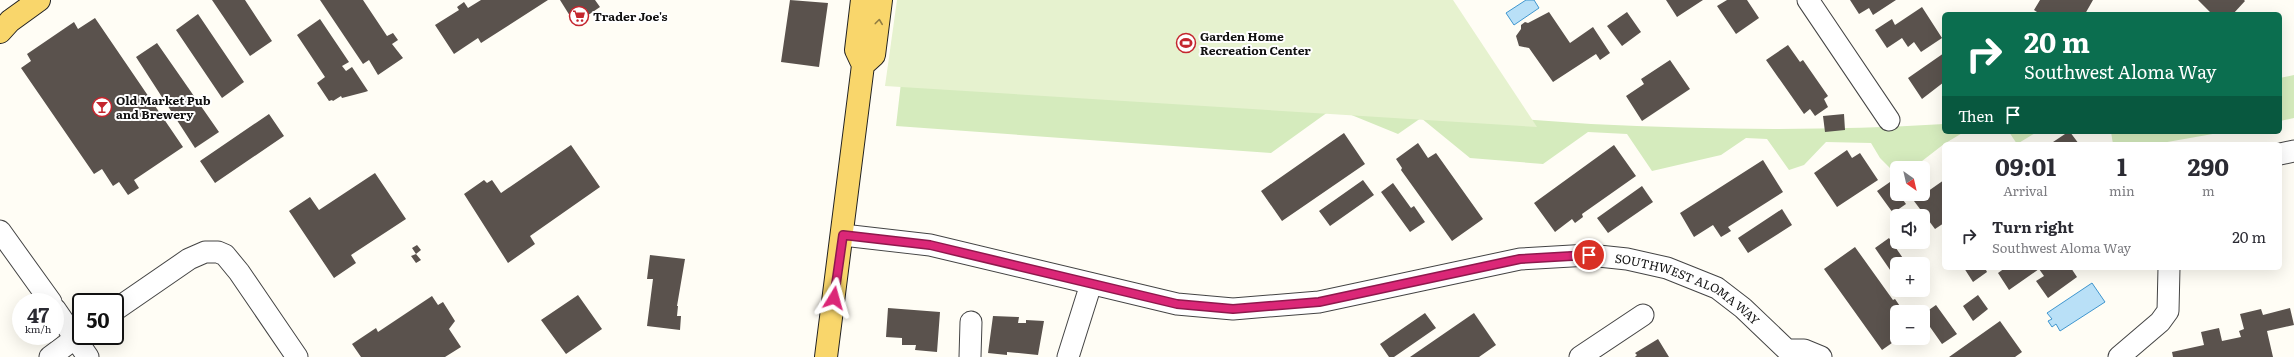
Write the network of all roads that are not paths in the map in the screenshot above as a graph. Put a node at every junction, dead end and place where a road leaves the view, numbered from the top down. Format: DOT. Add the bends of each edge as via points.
graph roads {
  1 [pos="39,0"];
  2 [pos="862,0"];
  3 [pos="882,0"];
  4 [pos="1808,0"];
  5 [pos="0,32"];
  6 [pos="863,65"];
  7 [pos="1889,120"];
  8 [pos="2294,151"];
  9 [pos="2282,154"];
  10 [pos="0,231"];
  11 [pos="843,235"];
  12 [pos="2169,270"];
  13 [pos="1091,284"];
  14 [pos="45,293"];
  15 [pos="124,304"];
  16 [pos="1643,315"];
  17 [pos="64,320"];
  18 [pos="971,322"];
  19 [pos="72,330"];
  20 [pos="72,340"];
  21 [pos="82,345"];
  22 [pos="1787,354"];
  23 [pos="50,357"];
  24 [pos="88,357"];
  25 [pos="297,357"];
  26 [pos="826,357"];
  27 [pos="970,357"];
  28 [pos="1068,357"];
  29 [pos="1580,357"];
  30 [pos="1821,357"];
  31 [pos="2119,357"];
  1 -- 5 [label="main road" via="10,21"];
  2 -- 6 [label="main road" via="856,50"];
  6 -- 3 [label="main road, one-way" via="874,55"];
  4 -- 7 [label="street"];
  6 -- 11 [label="main road"];
  8 -- 9 [label="street"];
  10 -- 14 [label="street"];
  11 -- 13 [label="street, SOUTHWEST ALOMA WAY" via="930,245"];
  11 -- 26 [label="main road"];
  12 -- 31 [label="street" via="2168,311 2160,322"];
  13 -- 22 [label="street, SOUTHWEST ALOMA WAY" via="1177,304 1233,309 1319,302 1520,259 1597,256 1653,264 1717,288 1743,308"];
  13 -- 28 [label="street"];
  15 -- 25 [label="street" via="189,259 204,252 218,252 225,255 239,272"];
  16 -- 29 [label="street"];
  17 -- 19 [label="street"];
  18 -- 27 [label="street"];
  20 -- 23 [label="street"];
  21 -- 24 [label="street"];
  22 -- 30 [label="street, SOUTHWEST ALOMA WAY" via="1804,350"];
}
